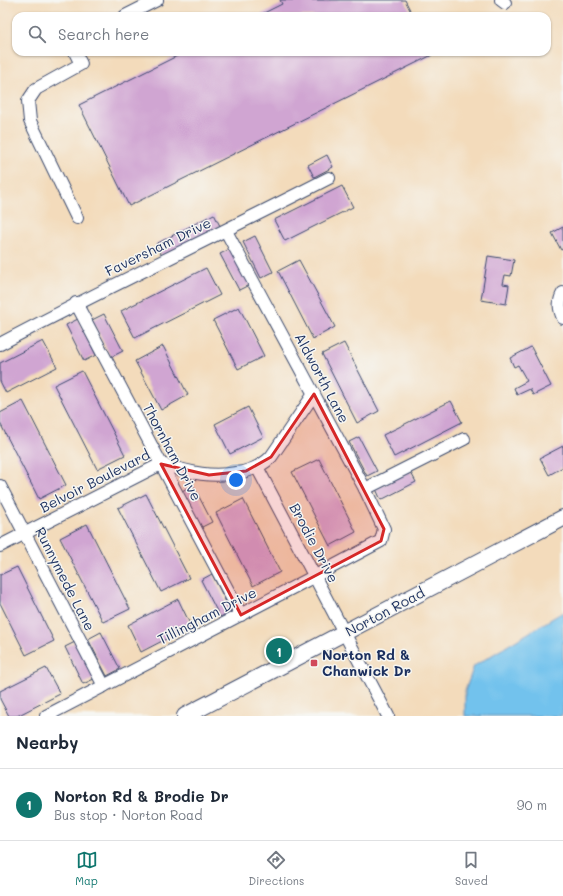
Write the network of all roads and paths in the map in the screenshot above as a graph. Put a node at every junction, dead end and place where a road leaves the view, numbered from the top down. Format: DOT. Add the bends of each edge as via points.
graph roads {
  1 [pos="157,0"];
  2 [pos="133,12"];
  3 [pos="78,56"];
  4 [pos="329,178"];
  5 [pos="77,218"];
  6 [pos="226,231"];
  7 [pos="562,296"];
  8 [pos="76,303"];
  9 [pos="563,318"];
  10 [pos="0,344"];
  11 [pos="314,394"];
  12 [pos="464,439"];
  13 [pos="161,464"];
  14 [pos="257,467"];
  15 [pos="0,486"];
  16 [pos="365,489"];
  17 [pos="563,518"];
  18 [pos="25,533"];
  19 [pos="381,541"];
  20 [pos="0,546"];
  21 [pos="316,576"];
  22 [pos="241,615"];
  23 [pos="344,633"];
  24 [pos="104,686"];
  25 [pos="46,716"];
  26 [pos="185,716"];
  27 [pos="388,716"];
  1 -- 2 [label="street"];
  3 -- 5 [label="street" via="81,64 36,89 28,101 30,121"];
  4 -- 6 [label="street, Faversham Drive"];
  6 -- 8 [label="street, Faversham Drive"];
  6 -- 11 [label="street, Aldworth Lane"];
  7 -- 9 [label="street" via="559,306"];
  8 -- 10 [label="street, Faversham Drive"];
  8 -- 13 [label="street, Thornham Drive"];
  11 -- 14 [label="street, Belvoir Boulevard" via="270,458"];
  11 -- 16 [label="street, Aldworth Lane"];
  12 -- 16 [label="street"];
  13 -- 14 [label="street, Belvoir Boulevard" via="209,476 226,475"];
  13 -- 18 [label="street, Belvoir Boulevard"];
  13 -- 22 [label="street, Thornham Drive"];
  14 -- 21 [label="street, Brodie Drive"];
  15 -- 18 [label="street, Runnymede Lane"];
  16 -- 19 [label="street, Aldworth Lane" via="384,528"];
  17 -- 23 [label="main road, Norton Road"];
  18 -- 20 [label="street, Belvoir Boulevard"];
  18 -- 24 [label="street, Runnymede Lane"];
  19 -- 21 [label="street, Tillingham Drive"];
  21 -- 22 [label="street, Tillingham Drive"];
  21 -- 23 [label="street, Brodie Drive"];
  22 -- 24 [label="street, Tillingham Drive"];
  23 -- 26 [label="main road, Norton Road"];
  23 -- 27 [label="street, Brodie Drive"];
  24 -- 25 [label="street, Tillingham Drive"];
}
